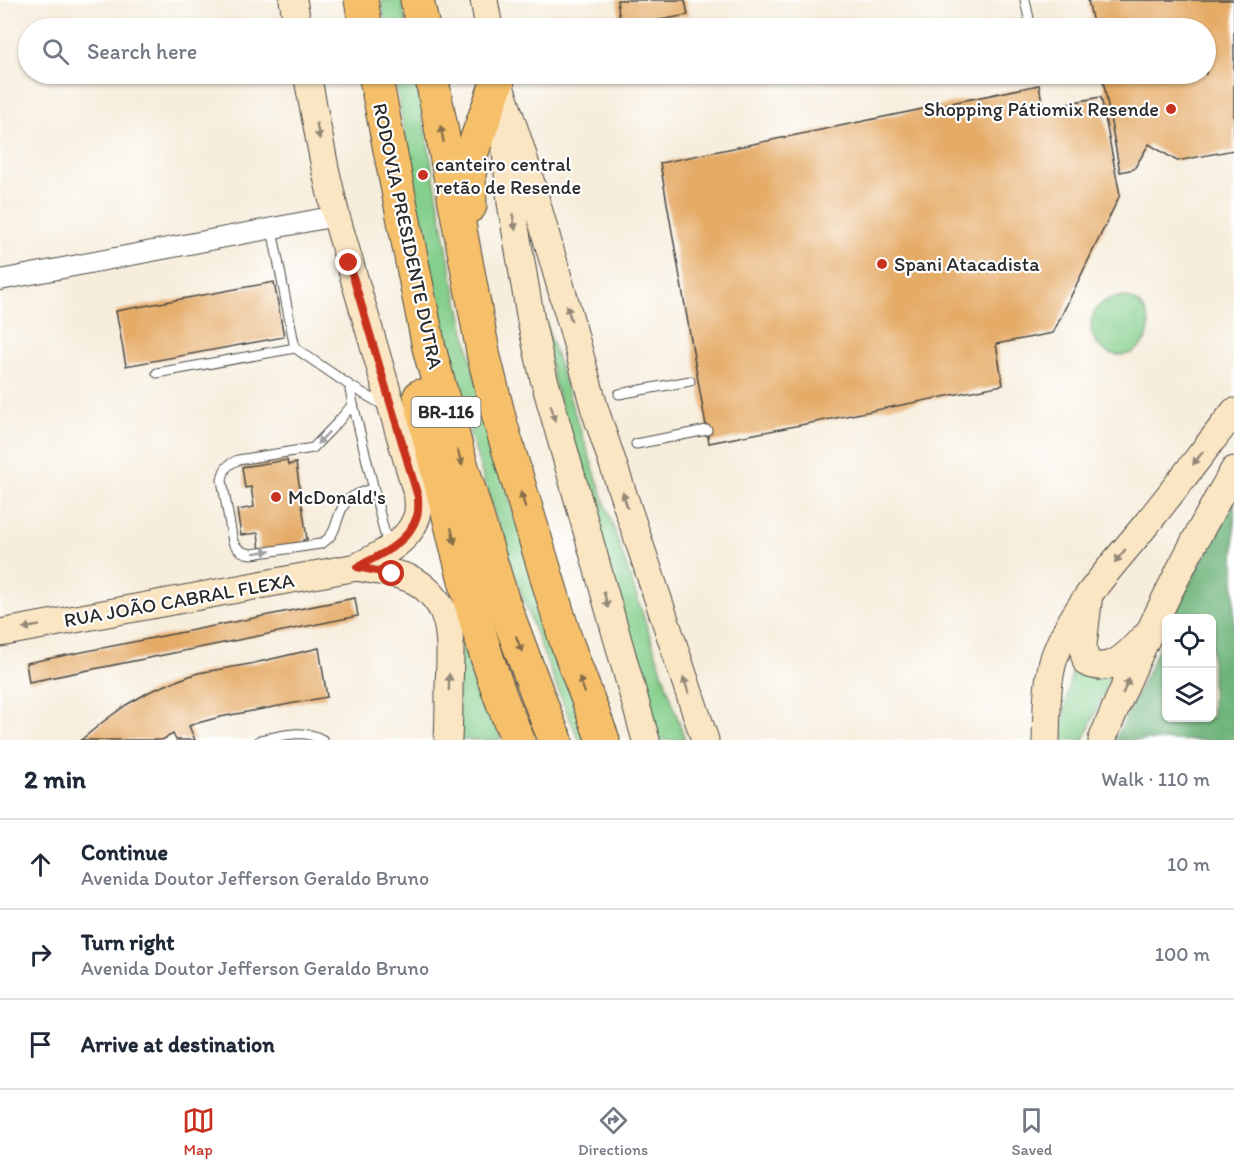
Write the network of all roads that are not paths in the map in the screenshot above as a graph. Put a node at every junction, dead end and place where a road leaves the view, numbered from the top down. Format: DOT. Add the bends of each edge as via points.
graph roads {
  1 [pos="293,0"];
  2 [pos="361,0"];
  3 [pos="417,0"];
  4 [pos="484,0"];
  5 [pos="1025,0"];
  6 [pos="296,18"];
  7 [pos="364,18"];
  8 [pos="421,18"];
  9 [pos="487,18"];
  10 [pos="1029,18"];
  11 [pos="309,84"];
  12 [pos="377,84"];
  13 [pos="433,84"];
  14 [pos="496,84"];
  15 [pos="499,84"];
  16 [pos="500,84"];
  17 [pos="385,127"];
  18 [pos="336,216"];
  19 [pos="272,229"];
  20 [pos="0,280"];
  21 [pos="295,348"];
  22 [pos="484,357"];
  23 [pos="158,373"];
  24 [pos="690,381"];
  25 [pos="350,390"];
  26 [pos="619,394"];
  27 [pos="353,404"];
  28 [pos="393,411"];
  29 [pos="1234,412"];
  30 [pos="707,430"];
  31 [pos="636,444"];
  32 [pos="1234,470"];
  33 [pos="373,488"];
  34 [pos="381,554"];
  35 [pos="357,567"];
  36 [pos="1089,595"];
  37 [pos="1151,629"];
  38 [pos="0,633"];
  39 [pos="445,736"];
  40 [pos="260,740"];
  41 [pos="323,740"];
  42 [pos="518,740"];
  43 [pos="556,740"];
  44 [pos="603,740"];
  45 [pos="646,740"];
  46 [pos="705,740"];
  47 [pos="1046,740"];
  48 [pos="1102,740"];
  1 -- 6 [label="main road"];
  2 -- 7 [label="highway"];
  3 -- 8 [label="highway"];
  4 -- 9 [label="main road"];
  5 -- 10 [label="lane"];
  11 -- 18 [label="main road, one-way"];
  12 -- 17 [label="highway, RODOVIA PRESIDENTE DUTRA / BR-116"];
  22 -- 13 [label="highway, BR-116, one-way"];
  14 -- 22 [label="highway" via="472,152 468,176"];
  15 -- 45 [label="main road, one-way" via="511,202 544,379"];
  46 -- 16 [label="main road, one-way" via="595,410"];
  17 -- 42 [label="highway, one-way" via="406,321 424,413 480,636"];
  17 -- 43 [label="highway, RODOVIA PRESIDENTE DUTRA / BR-116, one-way" via="429,348 457,450 503,602"];
  18 -- 19 [label="street"];
  18 -- 28 [label="main road"];
  19 -- 20 [label="street"];
  19 -- 21 [label="lane"];
  21 -- 23 [label="lane"];
  21 -- 28 [label="lane"];
  44 -- 22 [label="highway, BR-116, one-way" via="563,630"];
  24 -- 26 [label="lane"];
  25 -- 27 [label="lane"];
  27 -- 33 [label="lane"];
  27 -- 33 [label="lane, one-way" via="313,448 229,464 222,480 233,542 237,549 252,554 320,544 333,534 345,503"];
  28 -- 34 [label="main road" via="418,497 418,514 404,538"];
  29 -- 36 [label="main road, one-way"];
  30 -- 31 [label="lane"];
  32 -- 37 [label="main road"];
  33 -- 34 [label="lane" via="386,539"];
  34 -- 35 [label="main road"];
  35 -- 38 [label="main road, RUA JOÃO CABRAL FLEXA, one-way"];
  39 -- 35 [label="main road, one-way" via="450,662 445,616 428,590 413,580"];
  36 -- 37 [label="main road" via="1083,646 1087,663 1104,666 1122,660"];
  36 -- 47 [label="main road" via="1054,659 1047,694"];
  48 -- 37 [label="main road, one-way"];
  40 -- 41 [label="lane" via="303,733"];
}
